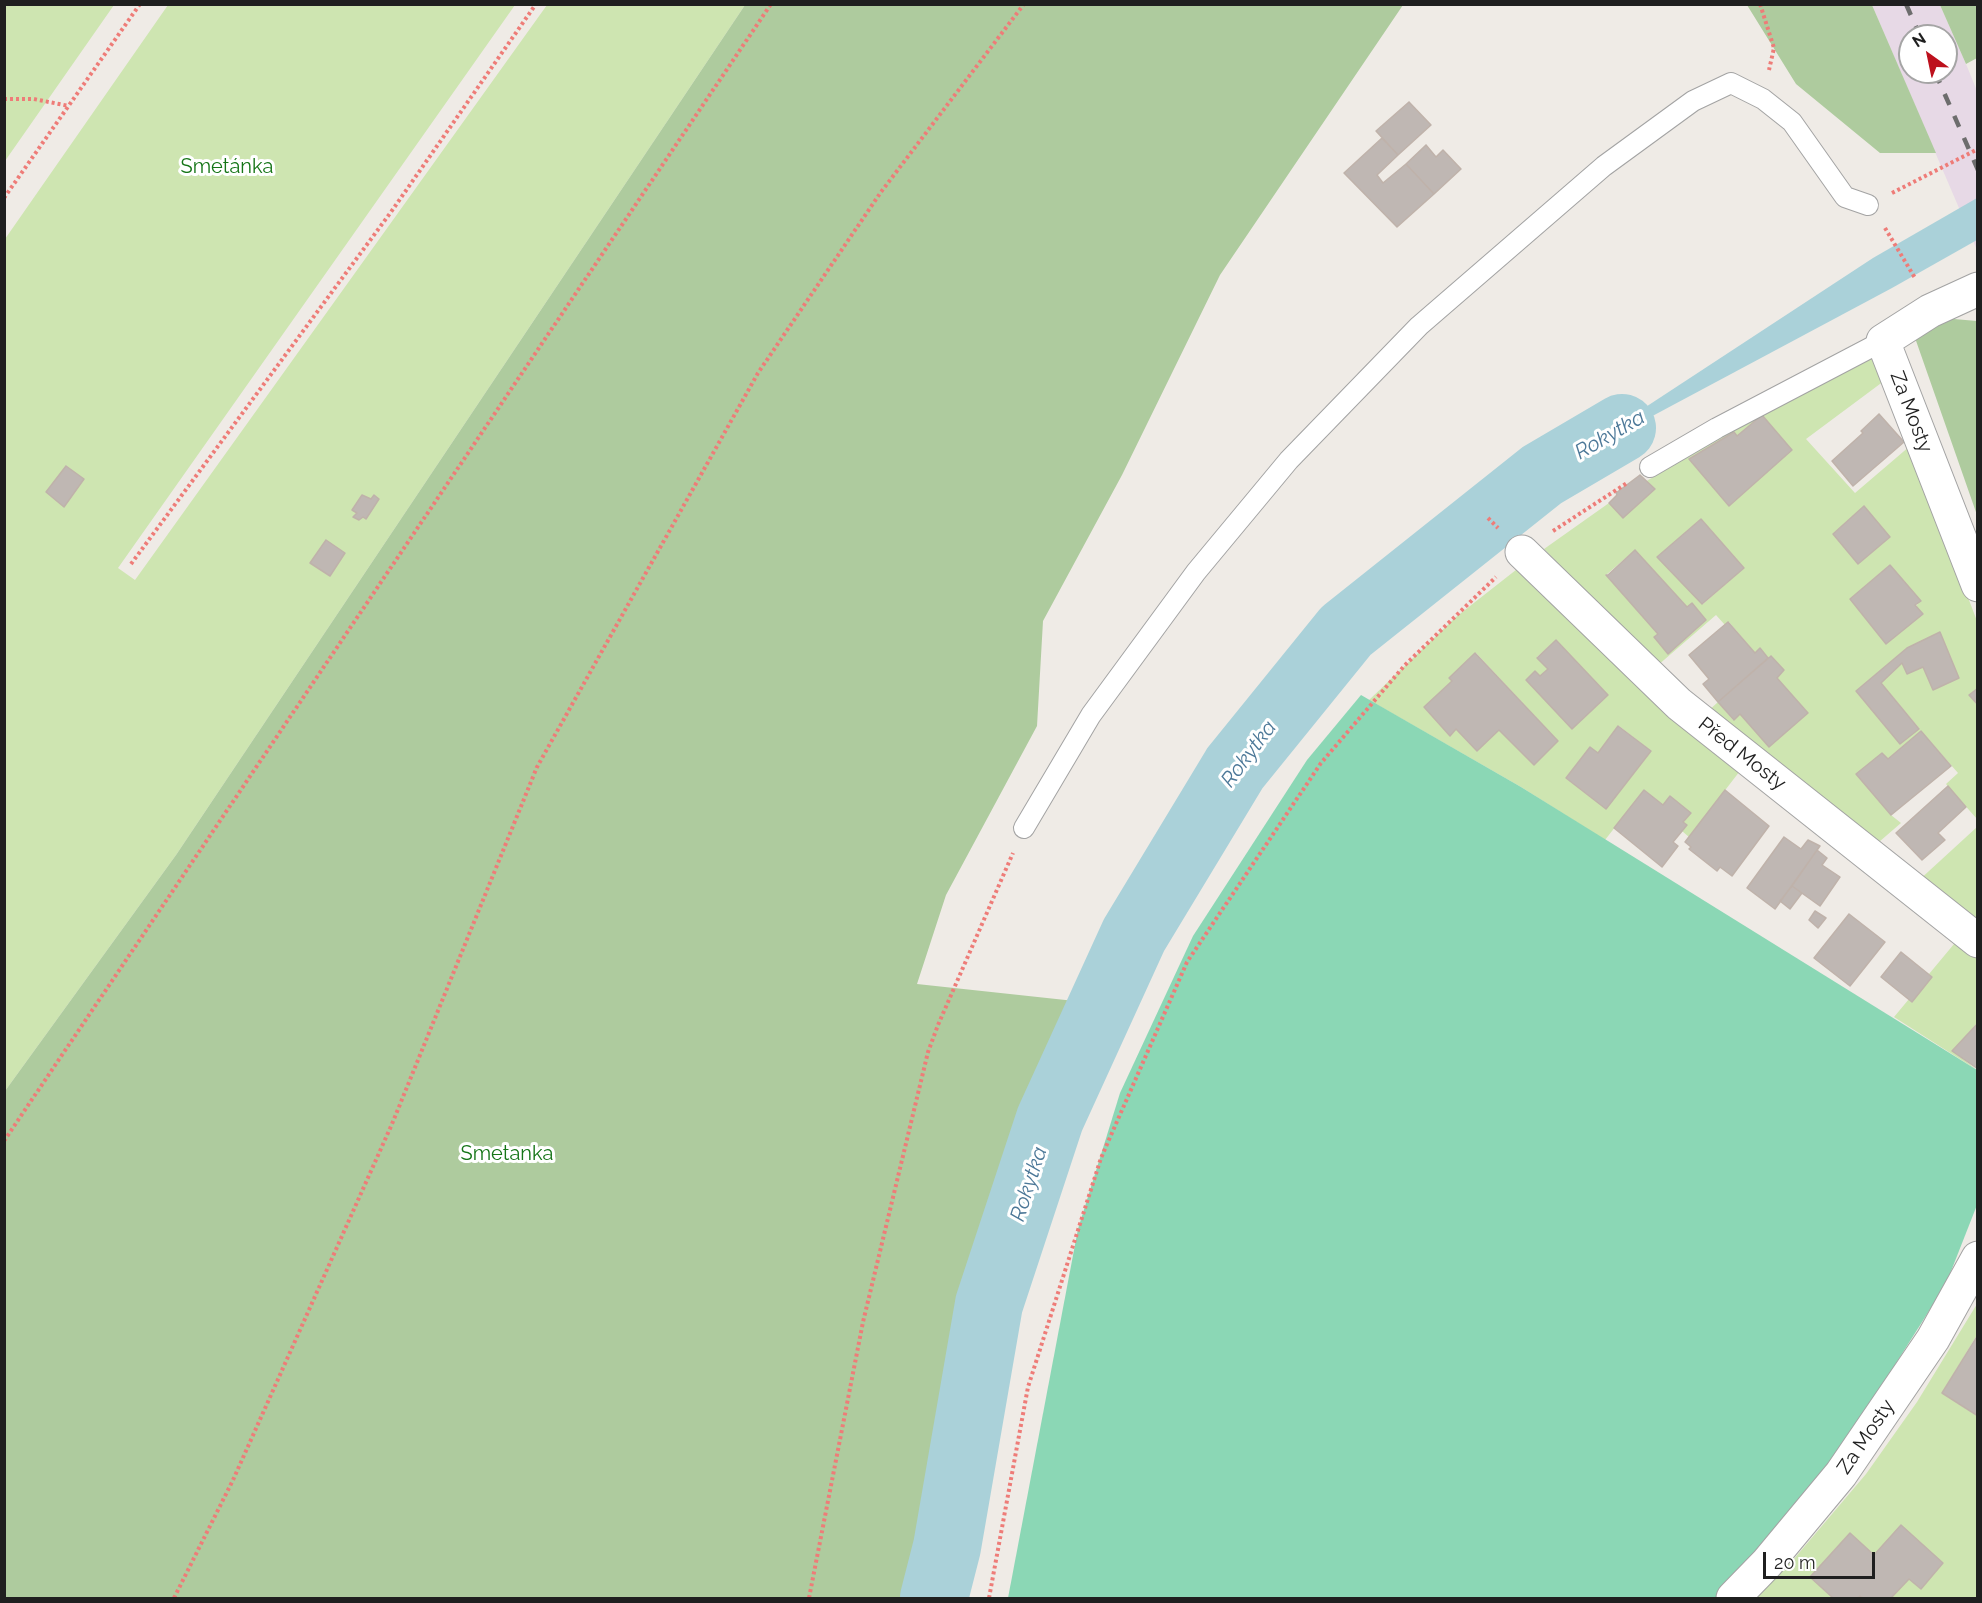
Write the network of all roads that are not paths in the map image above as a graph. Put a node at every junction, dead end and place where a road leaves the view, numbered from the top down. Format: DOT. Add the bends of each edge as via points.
graph roads {
  1 [pos="1868,205"];
  2 [pos="1977,289"];
  3 [pos="1883,341"];
  4 [pos="1650,468"];
  5 [pos="1522,552"];
  6 [pos="1977,585"];
  7 [pos="1024,828"];
  8 [pos="1977,940"];
  9 [pos="1977,1258"];
  10 [pos="1733,1599"];
  1 -- 7 [label="lane" via="1845,197 1792,122 1763,99 1731,83 1694,101 1604,166 1419,326 1289,460 1196,572 1091,715"];
  2 -- 3 [label="street" via="1930,311"];
  3 -- 4 [label="lane" via="1717,428"];
  3 -- 6 [label="street, Za Mosty"];
  5 -- 8 [label="street, Před Mosty" via="1679,704"];
  9 -- 10 [label="street, Za Mosty" via="1933,1339 1841,1474"];
}
